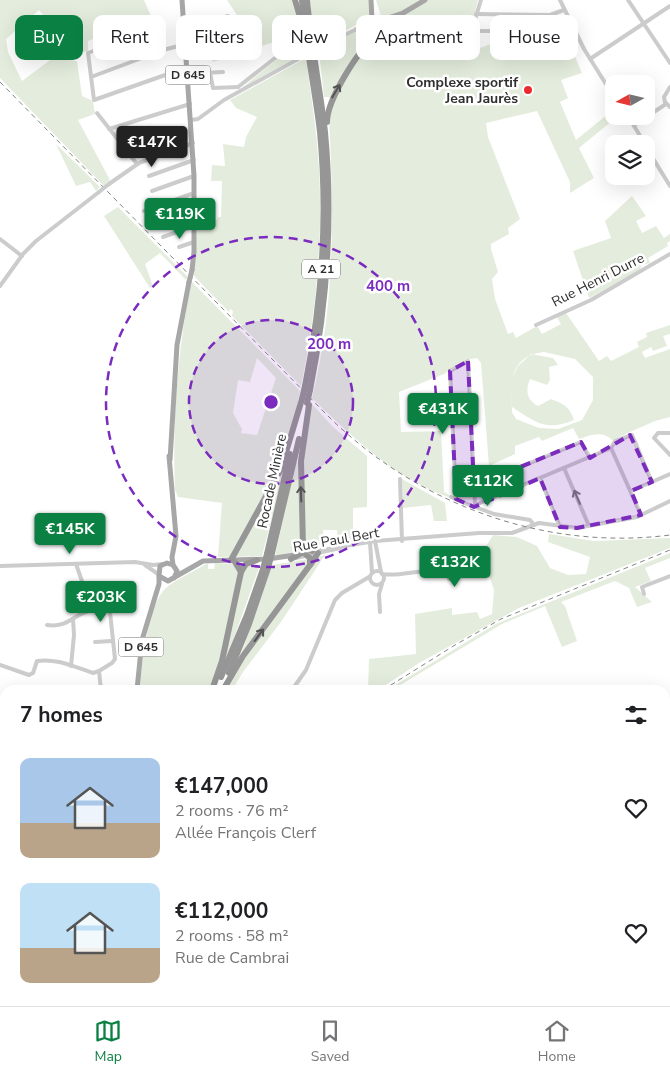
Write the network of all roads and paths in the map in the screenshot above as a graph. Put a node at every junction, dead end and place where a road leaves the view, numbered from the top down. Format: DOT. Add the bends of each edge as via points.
graph roads {
  1 [pos="182,0"];
  2 [pos="295,0"];
  3 [pos="302,0"];
  4 [pos="307,0"];
  5 [pos="372,0"];
  6 [pos="425,0"];
  7 [pos="481,0"];
  8 [pos="560,0"];
  9 [pos="628,0"];
  10 [pos="670,6"];
  11 [pos="564,10"];
  12 [pos="403,13"];
  13 [pos="476,14"];
  14 [pos="184,15"];
  15 [pos="299,15"];
  16 [pos="304,15"];
  17 [pos="371,15"];
  18 [pos="379,15"];
  19 [pos="397,15"];
  20 [pos="401,15"];
  21 [pos="514,15"];
  22 [pos="552,15"];
  23 [pos="644,23"];
  24 [pos="356,28"];
  25 [pos="352,30"];
  26 [pos="356,30"];
  27 [pos="93,51"];
  28 [pos="137,60"];
  29 [pos="187,60"];
  30 [pos="273,60"];
  31 [pos="310,60"];
  32 [pos="357,60"];
  33 [pos="590,60"];
  34 [pos="670,62"];
  35 [pos="188,67"];
  36 [pos="223,72"];
  37 [pos="203,73"];
  38 [pos="210,73"];
  39 [pos="92,77"];
  40 [pos="605,83"];
  41 [pos="670,87"];
  42 [pos="239,89"];
  43 [pos="190,104"];
  44 [pos="668,105"];
  45 [pos="97,113"];
  46 [pos="191,117"];
  47 [pos="634,126"];
  48 [pos="109,129"];
  49 [pos="639,135"];
  50 [pos="193,143"];
  51 [pos="194,160"];
  52 [pos="327,160"];
  53 [pos="655,161"];
  54 [pos="137,164"];
  55 [pos="149,176"];
  56 [pos="194,176"];
  57 [pos="670,186"];
  58 [pos="152,191"];
  59 [pos="194,193"];
  60 [pos="144,210"];
  61 [pos="194,210"];
  62 [pos="150,225"];
  63 [pos="194,226"];
  64 [pos="163,237"];
  65 [pos="0,239"];
  66 [pos="194,242"];
  67 [pos="179,247"];
  68 [pos="670,254"];
  69 [pos="22,256"];
  70 [pos="0,286"];
  71 [pos="536,325"];
  72 [pos="308,389"];
  73 [pos="306,402"];
  74 [pos="670,433"];
  75 [pos="612,448"];
  76 [pos="670,455"];
  77 [pos="590,458"];
  78 [pos="564,468"];
  79 [pos="670,474"];
  80 [pos="540,478"];
  81 [pos="400,479"];
  82 [pos="652,482"];
  83 [pos="474,486"];
  84 [pos="631,491"];
  85 [pos="670,501"];
  86 [pos="476,506"];
  87 [pos="641,515"];
  88 [pos="534,525"];
  89 [pos="589,526"];
  90 [pos="176,527"];
  91 [pos="560,527"];
  92 [pos="402,540"];
  93 [pos="373,543"];
  94 [pos="309,553"];
  95 [pos="291,559"];
  96 [pos="257,560"];
  97 [pos="239,561"];
  98 [pos="139,562"];
  99 [pos="163,563"];
  100 [pos="76,564"];
  101 [pos="0,566"];
  102 [pos="174,566"];
  103 [pos="265,568"];
  104 [pos="188,570"];
  105 [pos="382,573"];
  106 [pos="159,575"];
  107 [pos="371,575"];
  108 [pos="397,575"];
  109 [pos="449,575"];
  110 [pos="670,576"];
  111 [pos="174,578"];
  112 [pos="169,581"];
  113 [pos="383,582"];
  114 [pos="373,585"];
  115 [pos="356,586"];
  116 [pos="644,594"];
  117 [pos="378,597"];
  118 [pos="154,598"];
  119 [pos="121,608"];
  120 [pos="108,609"];
  121 [pos="92,610"];
  122 [pos="380,612"];
  123 [pos="73,619"];
  124 [pos="47,625"];
  125 [pos="112,641"];
  126 [pos="95,642"];
  127 [pos="0,665"];
  128 [pos="72,666"];
  129 [pos="99,671"];
  130 [pos="101,685"];
  131 [pos="138,685"];
  132 [pos="215,685"];
  133 [pos="215,685"];
  134 [pos="224,685"];
  135 [pos="225,685"];
  136 [pos="296,685"];
  1 -- 14 [label="main road, D 645"];
  2 -- 15 [label="highway"];
  3 -- 16 [label="highway, Rocade Minière / A 21"];
  4 -- 52 [label="highway, Rocade Minière / A 21"];
  5 -- 17 [label="main road"];
  5 -- 18 [label="main road"];
  6 -- 12 [label="main road"];
  7 -- 13 [label="street"];
  8 -- 11 [label="street"];
  9 -- 23 [label="street"];
  10 -- 23 [label="street"];
  11 -- 22 [label="street"];
  11 -- 33 [label="street"];
  12 -- 19 [label="main road"];
  12 -- 20 [label="main road"];
  13 -- 21 [label="street"];
  23 -- 33 [label="street"];
  23 -- 34 [label="street"];
  24 -- 25 [label="street"];
  25 -- 26 [label="street"];
  25 -- 42 [label="street, bridge"];
  27 -- 39 [label="street" via="88,53"];
  28 -- 39 [label="street"];
  29 -- 35 [label="main road, D 645"];
  30 -- 42 [label="street"];
  31 -- 72 [label="highway, Rocade Minière / A 21" via="321,145 323,232"];
  52 -- 32 [label="highway, one-way" via="330,103"];
  33 -- 40 [label="street"];
  35 -- 39 [label="street" via="94,100"];
  35 -- 43 [label="main road, D 645"];
  36 -- 38 [label="street"];
  37 -- 38 [label="street"];
  38 -- 42 [label="street" via="212,88"];
  41 -- 44 [label="street" via="664,95"];
  42 -- 46 [label="street" via="204,114"];
  43 -- 46 [label="main road, D 645"];
  43 -- 48 [label="street"];
  44 -- 47 [label="street"];
  45 -- 48 [label="street"];
  46 -- 50 [label="main road, D 645"];
  47 -- 49 [label="street"];
  48 -- 54 [label="street"];
  50 -- 51 [label="main road, D 645"];
  50 -- 54 [label="street"];
  51 -- 55 [label="street"];
  51 -- 56 [label="main road, D 645"];
  52 -- 72 [label="highway, Rocade Minière / A 21" via="327,267 314,367"];
  53 -- 57 [label="street"];
  54 -- 69 [label="street, bridge" via="51,228"];
  56 -- 58 [label="street"];
  56 -- 59 [label="main road, D 645"];
  59 -- 60 [label="street"];
  59 -- 61 [label="main road, D 645"];
  61 -- 62 [label="street"];
  61 -- 63 [label="main road, D 645"];
  63 -- 64 [label="street"];
  63 -- 66 [label="main road, D 645"];
  65 -- 69 [label="street"];
  66 -- 67 [label="street"];
  66 -- 90 [label="main road, D 645, bridge" via="192,270 177,345 172,405 170,460"];
  68 -- 71 [label="street, Rue Henri Durre" via="589,300"];
  69 -- 70 [label="street"];
  72 -- 73 [label="highway, Rocade Minière / A 21, bridge"];
  94 -- 73 [label="highway, one-way" via="303,542 301,461"];
  73 -- 97 [label="highway" via="281,469 239,549"];
  73 -- 103 [label="highway, Rocade Minière / A 21, bridge"];
  74 -- 76 [label="street" via="654,436"];
  75 -- 77 [label="street"];
  75 -- 82 [label="street" via="614,442 632,435"];
  75 -- 84 [label="street"];
  77 -- 78 [label="street"];
  77 -- 83 [label="street" via="583,442 580,442"];
  78 -- 80 [label="street"];
  89 -- 78 [label="street, one-way"];
  79 -- 82 [label="street"];
  80 -- 86 [label="street"];
  80 -- 91 [label="street"];
  81 -- 92 [label="street"];
  82 -- 84 [label="street"];
  83 -- 86 [label="street"];
  83 -- 86 [label="street" via="468,362 450,371 454,498"];
  84 -- 87 [label="street"];
  85 -- 87 [label="street, Rue Paul Bert"];
  86 -- 88 [label="street" via="494,514 530,520"];
  87 -- 89 [label="street, Rue Paul Bert"];
  88 -- 91 [label="street, Rue Paul Bert" via="543,523"];
  88 -- 92 [label="street, Rue Paul Bert" via="512,533"];
  89 -- 91 [label="street, Rue Paul Bert"];
  90 -- 99 [label="main road, D 645" via="170,553"];
  90 -- 102 [label="main road, D 645"];
  92 -- 93 [label="street, Rue Paul Bert"];
  93 -- 94 [label="street, Rue Paul Bert"];
  93 -- 105 [label="street"];
  93 -- 107 [label="street"];
  94 -- 95 [label="highway"];
  94 -- 96 [label="main road, Rue Paul Bert"];
  135 -- 94 [label="highway, one-way" via="310,565"];
  95 -- 97 [label="main road, Rue Paul Bert"];
  96 -- 97 [label="highway"];
  97 -- 104 [label="main road, Rue Paul Bert" via="201,561"];
  97 -- 132 [label="highway" via="241,572"];
  98 -- 99 [label="street"];
  98 -- 100 [label="street"];
  98 -- 106 [label="street"];
  99 -- 102 [label="main road"];
  99 -- 106 [label="main road"];
  100 -- 101 [label="street"];
  100 -- 121 [label="street"];
  102 -- 104 [label="main road"];
  102 -- 111 [label="main road"];
  103 -- 133 [label="highway, Rocade Minière / A 21" via="244,625"];
  103 -- 134 [label="highway, Rocade Minière / A 21" via="246,634"];
  104 -- 111 [label="main road, Rue Paul Bert"];
  105 -- 107 [label="street"];
  105 -- 108 [label="street"];
  105 -- 113 [label="street"];
  106 -- 112 [label="main road"];
  106 -- 118 [label="main road, D 645"];
  107 -- 114 [label="street"];
  107 -- 115 [label="street"];
  108 -- 109 [label="street" via="433,572"];
  108 -- 113 [label="street"];
  110 -- 116 [label="street" via="642,587"];
  111 -- 112 [label="main road"];
  112 -- 118 [label="main road, D 645"];
  113 -- 114 [label="street"];
  113 -- 117 [label="street"];
  114 -- 115 [label="street"];
  114 -- 117 [label="street"];
  115 -- 136 [label="street" via="336,600 306,670"];
  117 -- 122 [label="street"];
  118 -- 131 [label="main road, D 645" via="142,644"];
  119 -- 120 [label="street"];
  120 -- 121 [label="street"];
  120 -- 125 [label="street"];
  121 -- 123 [label="street"];
  123 -- 124 [label="street" via="62,626"];
  123 -- 128 [label="street"];
  125 -- 126 [label="street"];
  125 -- 129 [label="street" via="114,661"];
  127 -- 128 [label="street" via="30,675 37,661 54,660"];
  128 -- 129 [label="street" via="94,673"];
  129 -- 130 [label="street"];
}
